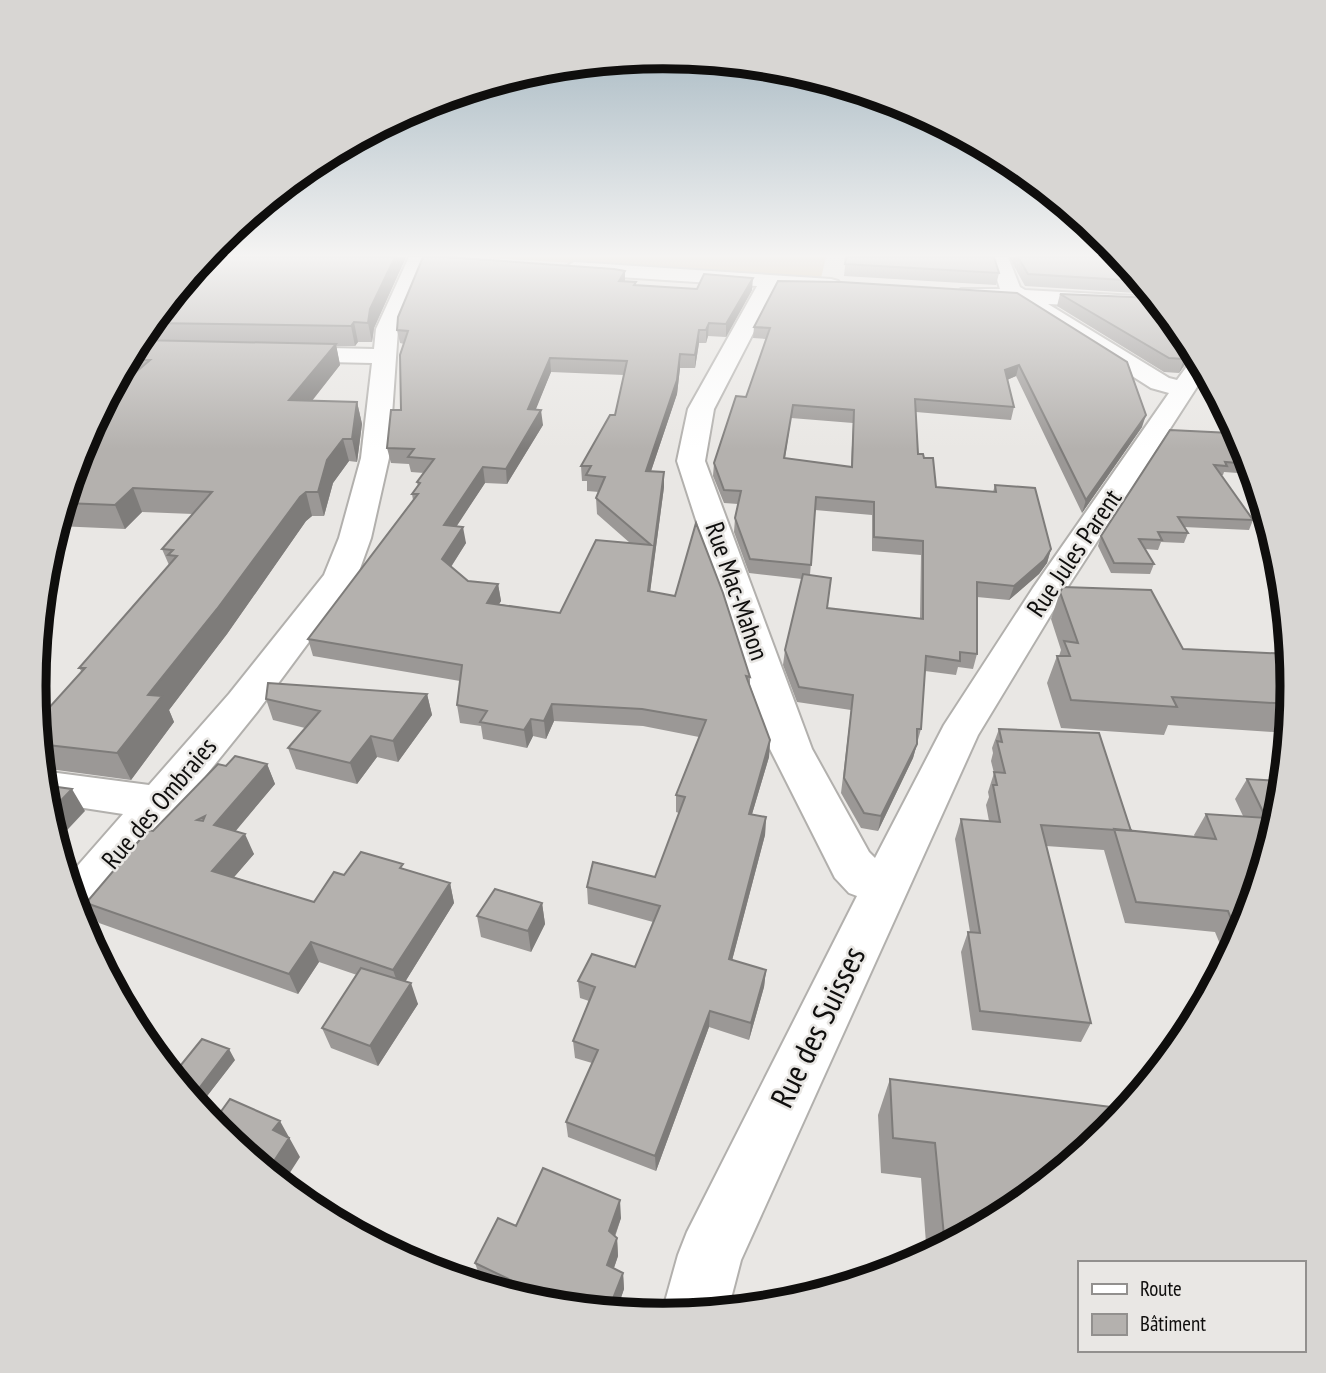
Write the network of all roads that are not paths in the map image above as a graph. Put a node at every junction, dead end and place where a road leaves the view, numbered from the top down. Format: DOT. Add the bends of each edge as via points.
graph roads {
  1 [pos="391,321"];
  2 [pos="748,321"];
  3 [pos="1061,321"];
  4 [pos="265,354"];
  5 [pos="385,356"];
  6 [pos="1193,376"];
  7 [pos="953,746"];
  8 [pos="54,788"];
  9 [pos="159,803"];
  10 [pos="884,887"];
  11 [pos="82,895"];
  12 [pos="696,1303"];
  1 -- 5 [label="street, Rue des Ombraies"];
  2 -- 10 [label="street, Rue Mac-Mahon" via="701,409 691,461 791,749 852,865 866,879"];
  3 -- 6 [label="street" via="1160,383"];
  4 -- 5 [label="street"];
  5 -- 9 [label="street, Rue des Ombraies" via="375,458 340,577"];
  6 -- 7 [label="street, Rue Jules Parent" via="1049,588"];
  7 -- 10 [label="street, Rue des Suisses"];
  8 -- 9 [label="street"];
  9 -- 11 [label="street, Rue des Ombraies"];
  10 -- 12 [label="street, Rue des Suisses" via="710,1255"];
}
